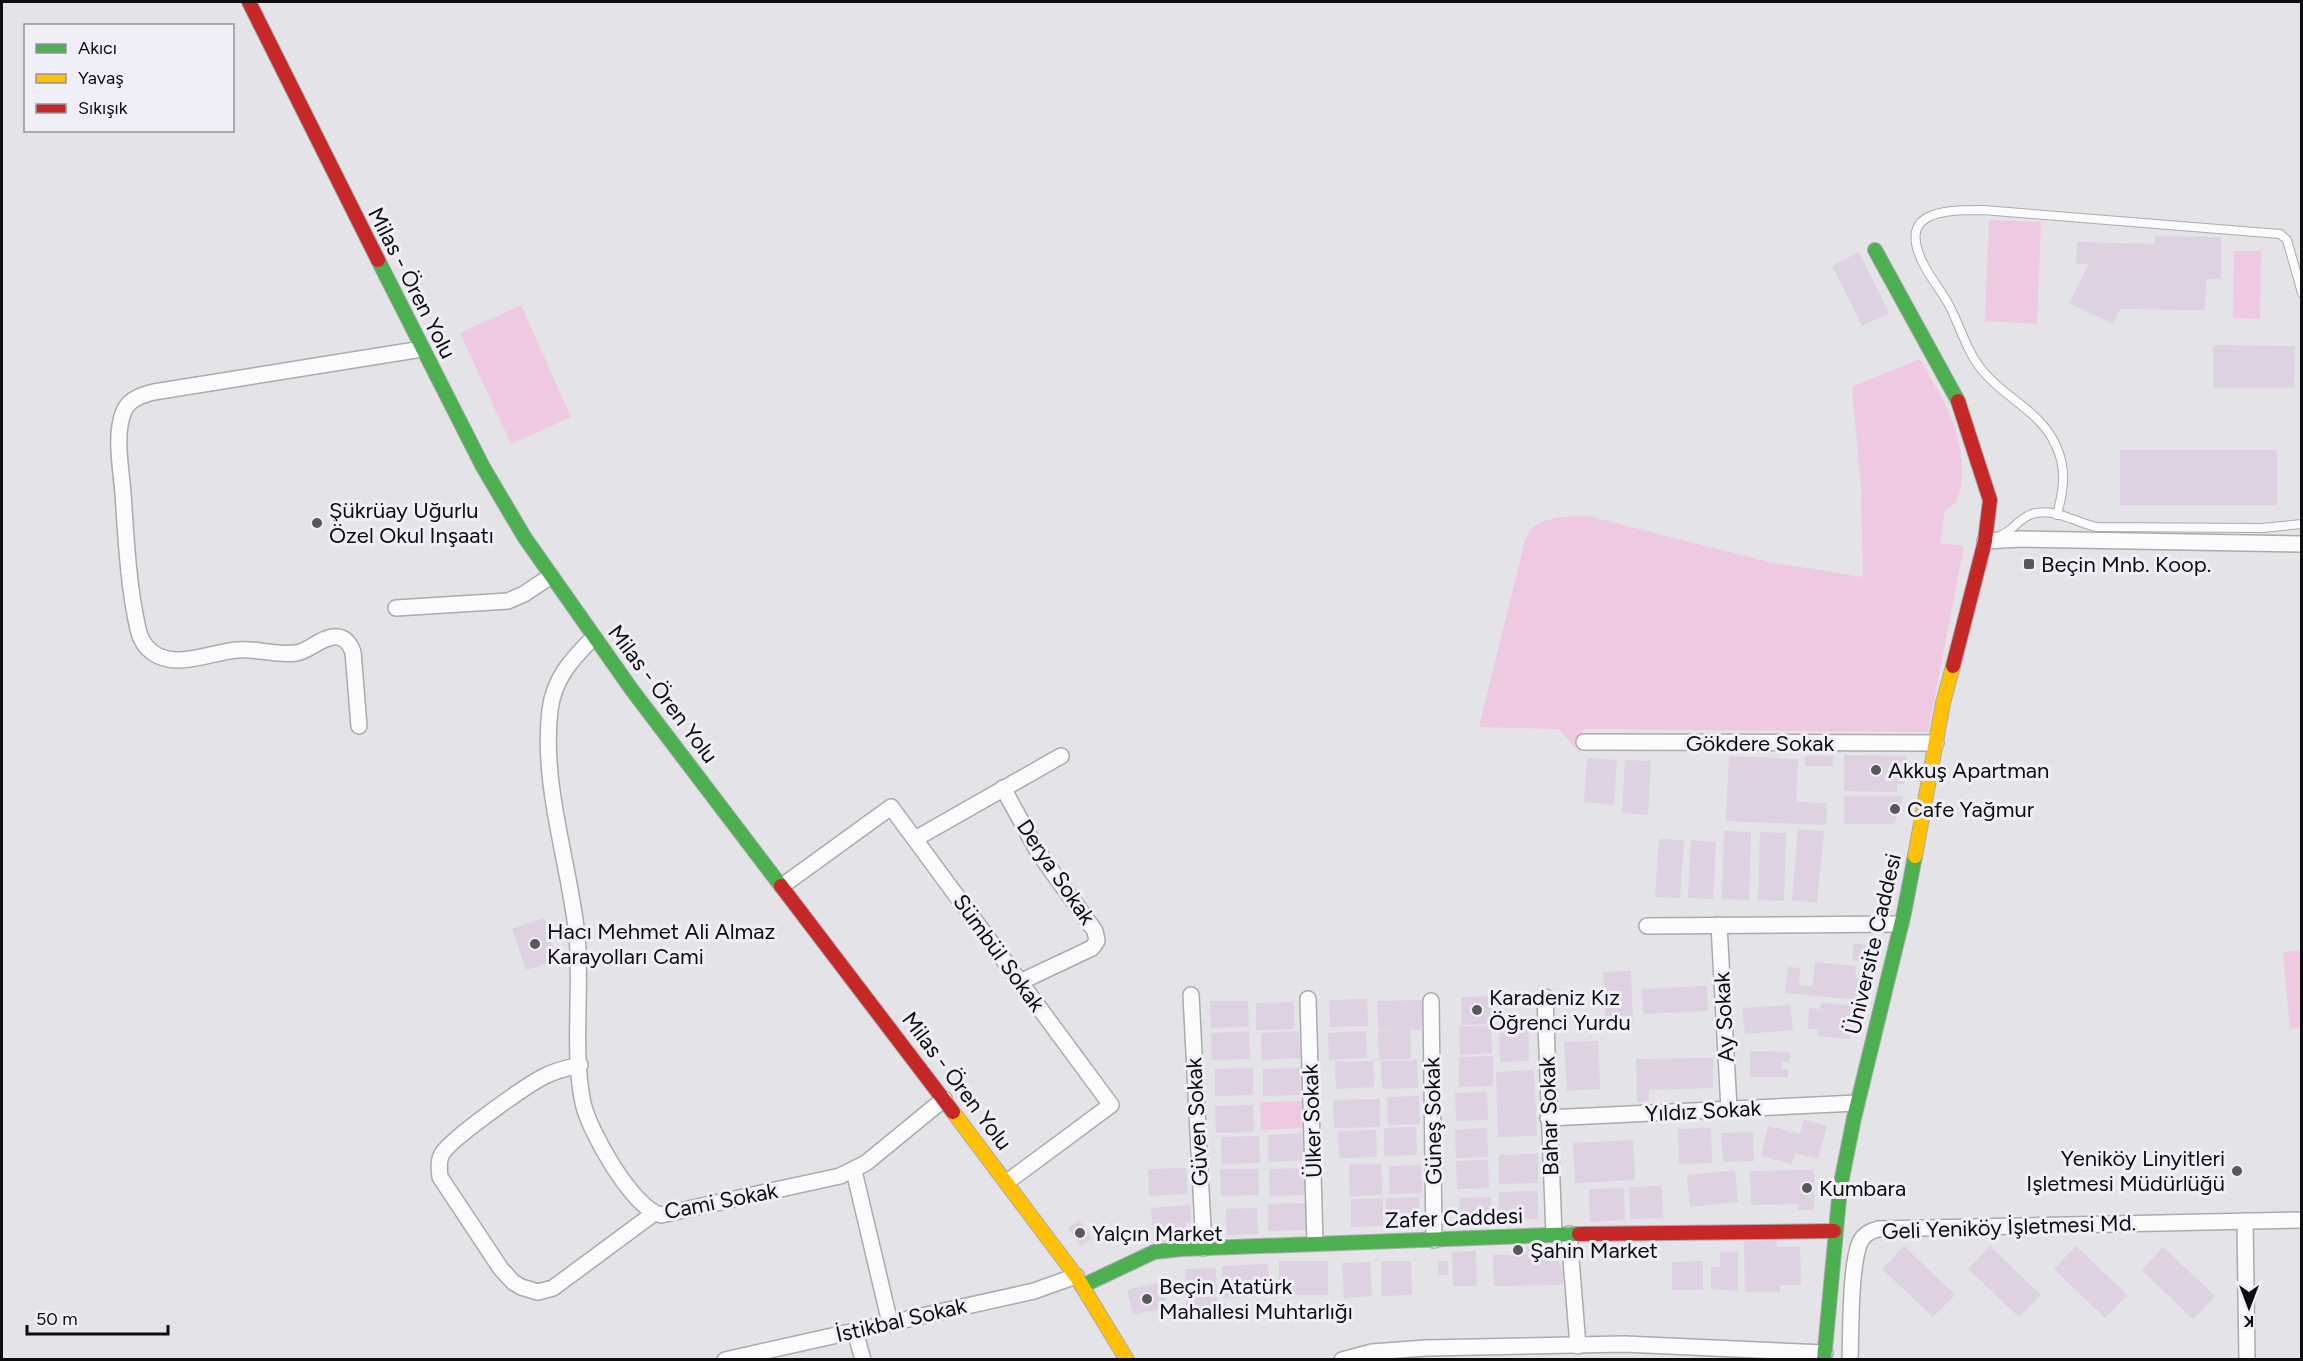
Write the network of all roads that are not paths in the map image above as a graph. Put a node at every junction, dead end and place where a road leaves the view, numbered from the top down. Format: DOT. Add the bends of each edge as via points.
graph roads {
  1 [pos="249,2"];
  2 [pos="1875,250"];
  3 [pos="2301,293"];
  4 [pos="422,350"];
  5 [pos="2057,515"];
  6 [pos="2301,524"];
  7 [pos="1985,541"];
  8 [pos="2301,544"];
  9 [pos="551,576"];
  10 [pos="396,608"];
  11 [pos="593,638"];
  12 [pos="360,726"];
  13 [pos="1584,742"];
  14 [pos="1936,743"];
  15 [pos="1061,756"];
  16 [pos="1004,788"];
  17 [pos="915,839"];
  18 [pos="782,886"];
  19 [pos="1901,924"];
  20 [pos="1647,926"];
  21 [pos="1719,926"];
  22 [pos="1020,982"];
  23 [pos="1191,995"];
  24 [pos="1545,997"];
  25 [pos="1308,999"];
  26 [pos="1431,1001"];
  27 [pos="580,1065"];
  28 [pos="944,1099"];
  29 [pos="1857,1103"];
  30 [pos="1729,1109"];
  31 [pos="1548,1118"];
  32 [pos="854,1171"];
  33 [pos="1007,1182"];
  34 [pos="653,1214"];
  35 [pos="2301,1220"];
  36 [pos="2245,1221"];
  37 [pos="1834,1231"];
  38 [pos="1569,1234"];
  39 [pos="1554,1235"];
  40 [pos="1434,1240"];
  41 [pos="1315,1243"];
  42 [pos="1204,1248"];
  43 [pos="1079,1281"];
  44 [pos="890,1323"];
  45 [pos="855,1331"];
  46 [pos="1624,1344"];
  47 [pos="1578,1346"];
  48 [pos="1427,1354"];
  49 [pos="1824,1356"];
  50 [pos="725,1359"];
  51 [pos="863,1359"];
  52 [pos="1127,1359"];
  53 [pos="1342,1359"];
  54 [pos="1626,1359"];
  55 [pos="1851,1359"];
  56 [pos="2247,1359"];
  1 -- 4 [label="street, Milas - Ören Yolu"];
  2 -- 7 [label="street, Üniversite Caddesi" via="1960,405 1990,500"];
  3 -- 5 [label="lane" via="2290,247 2280,234 1983,210 1940,212 1923,219 1917,226 1919,252 1976,361 1987,376 2032,412 2057,448 2064,481"];
  4 -- 9 [label="street, Milas - Ören Yolu" via="483,467"];
  4 -- 12 [label="street" via="154,392 129,402 123,414 120,451 126,543 138,631 149,650 168,659 236,650 285,654 310,649 327,639 345,639 353,652"];
  5 -- 6 [label="lane" via="2097,526 2262,528"];
  5 -- 7 [label="lane" via="2030,515 2010,532"];
  7 -- 8 [label="street"];
  7 -- 14 [label="street, Üniversite Caddesi"];
  9 -- 10 [label="street" via="508,601"];
  9 -- 11 [label="street, Milas - Ören Yolu"];
  11 -- 18 [label="street, Milas - Ören Yolu"];
  11 -- 27 [label="street, Cami Sokak" via="561,674 554,691 548,736 576,934"];
  13 -- 14 [label="street, Gökdere Sokak"];
  14 -- 19 [label="street, Üniversite Caddesi"];
  15 -- 16 [label="street"];
  16 -- 17 [label="street"];
  16 -- 22 [label="street, Derya Sokak" via="1035,847 1085,914 1097,941 1092,948"];
  17 -- 18 [label="street, Sümbül Sokak" via="891,807"];
  17 -- 22 [label="street, Sümbül Sokak"];
  18 -- 28 [label="street, Milas - Ören Yolu"];
  19 -- 21 [label="street"];
  19 -- 29 [label="street, Üniversite Caddesi"];
  20 -- 21 [label="street"];
  21 -- 30 [label="street, Ay Sokak"];
  22 -- 33 [label="street, Sümbül Sokak" via="1111,1105"];
  23 -- 42 [label="street, Güven Sokak"];
  24 -- 31 [label="street, Bahar Sokak"];
  25 -- 41 [label="street, Ülker Sokak"];
  26 -- 40 [label="street, Güneş Sokak"];
  27 -- 34 [label="street, Cami Sokak" via="589,1120 633,1195"];
  27 -- 34 [label="street" via="537,1080 455,1139 442,1153 440,1177 501,1269 521,1287 538,1292 553,1288"];
  28 -- 32 [label="street, Cami Sokak"];
  28 -- 33 [label="street, Milas - Ören Yolu"];
  29 -- 30 [label="street, Yıldız Sokak"];
  29 -- 37 [label="street, Üniversite Caddesi"];
  30 -- 31 [label="street, Yıldız Sokak"];
  31 -- 39 [label="street, Bahar Sokak"];
  32 -- 34 [label="street, Cami Sokak" via="817,1183 670,1214"];
  32 -- 44 [label="street"];
  33 -- 43 [label="street, Milas - Ören Yolu"];
  35 -- 36 [label="street, Geli Yeniköy İşletmesi Md."];
  36 -- 55 [label="street, Geli Yeniköy İşletmesi Md." via="1871,1231 1860,1242 1855,1266"];
  36 -- 56 [label="street"];
  37 -- 38 [label="street, Zafer Caddesi"];
  37 -- 49 [label="street, Üniversite Caddesi"];
  38 -- 39 [label="street, Zafer Caddesi"];
  38 -- 47 [label="street"];
  39 -- 40 [label="street, Zafer Caddesi"];
  40 -- 41 [label="street, Zafer Caddesi"];
  41 -- 42 [label="street, Zafer Caddesi"];
  42 -- 43 [label="street, Zafer Caddesi" via="1154,1252"];
  43 -- 44 [label="street, İstikbal Sokak"];
  43 -- 52 [label="street, Milas - Ören Yolu"];
  44 -- 45 [label="street, İstikbal Sokak"];
  45 -- 50 [label="street, İstikbal Sokak"];
  45 -- 51 [label="street"];
  46 -- 47 [label="street"];
  46 -- 49 [label="street"];
  46 -- 54 [label="street"];
  47 -- 48 [label="street"];
  48 -- 53 [label="street" via="1372,1352"];
}
